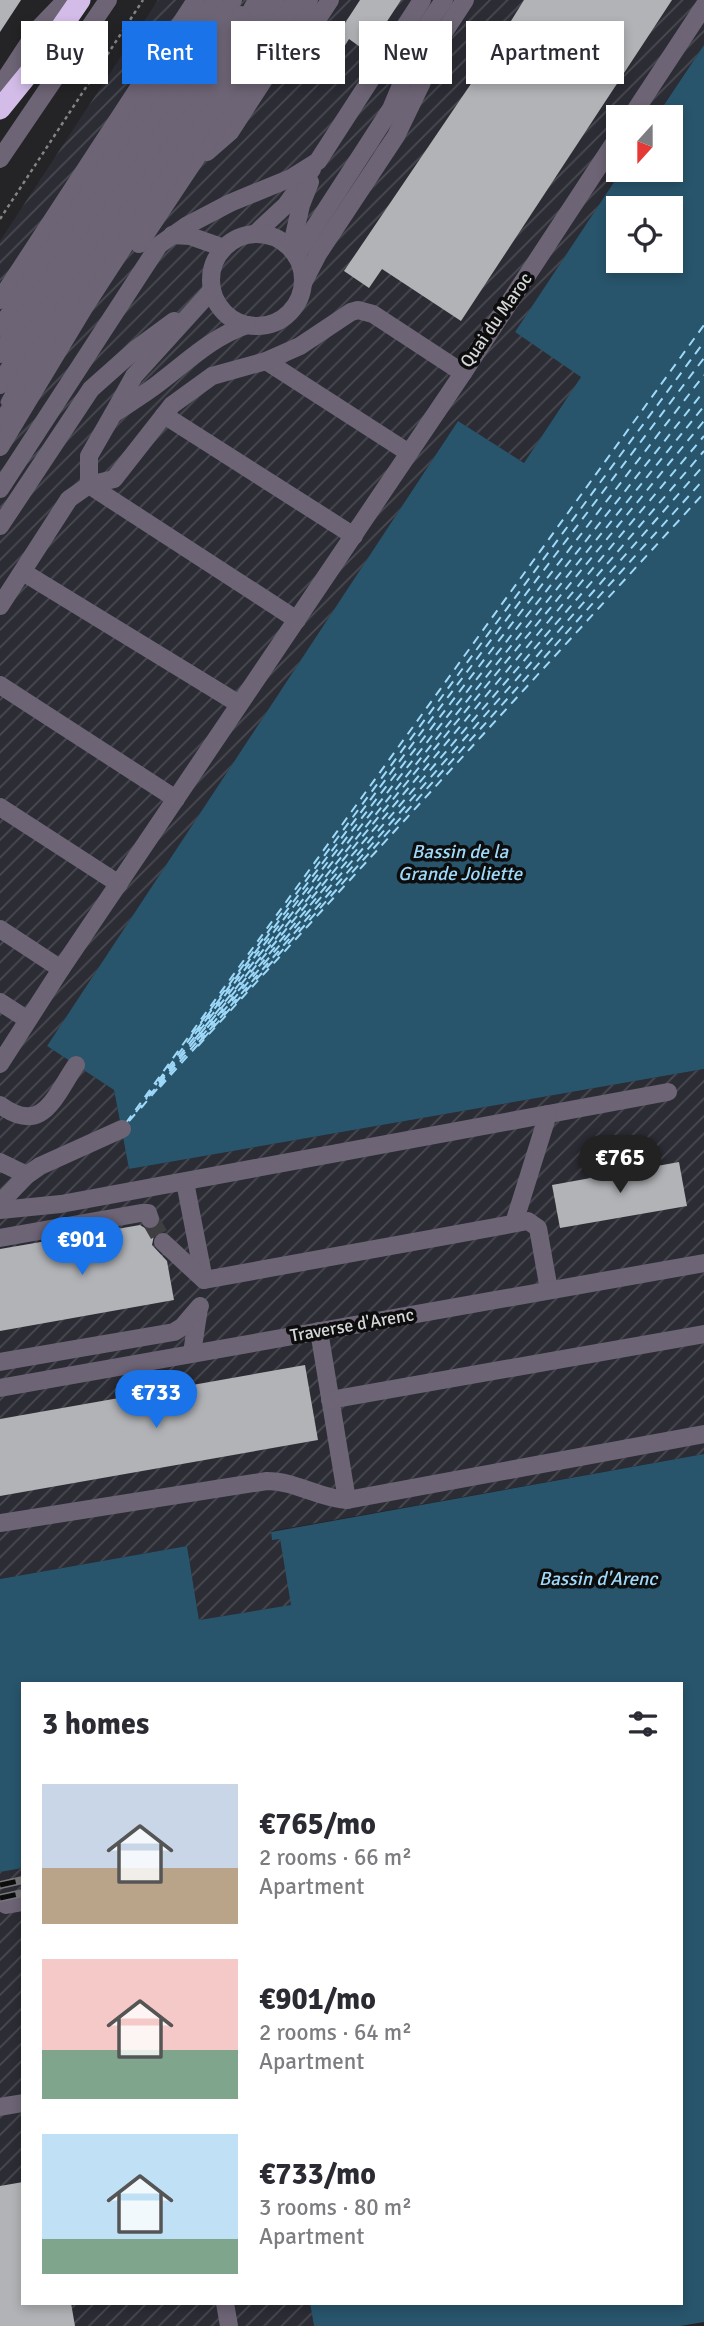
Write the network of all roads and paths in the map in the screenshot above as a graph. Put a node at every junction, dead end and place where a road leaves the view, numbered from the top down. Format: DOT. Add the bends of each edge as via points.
graph roads {
  1 [pos="48,0"];
  2 [pos="67,0"];
  3 [pos="81,0"];
  4 [pos="108,0"];
  5 [pos="143,0"];
  6 [pos="196,0"];
  7 [pos="208,0"];
  8 [pos="216,0"];
  9 [pos="225,0"];
  10 [pos="233,0"];
  11 [pos="247,0"];
  12 [pos="256,0"];
  13 [pos="271,0"];
  14 [pos="296,0"];
  15 [pos="309,0"];
  16 [pos="330,0"];
  17 [pos="422,0"];
  18 [pos="444,0"];
  19 [pos="465,0"];
  20 [pos="704,6"];
  21 [pos="281,13"];
  22 [pos="41,21"];
  23 [pos="46,21"];
  24 [pos="78,21"];
  25 [pos="94,21"];
  26 [pos="21,55"];
  27 [pos="50,84"];
  28 [pos="0,87"];
  29 [pos="639,105"];
  30 [pos="0,108"];
  31 [pos="1,154"];
  32 [pos="606,155"];
  33 [pos="318,161"];
  34 [pos="194,162"];
  35 [pos="1,216"];
  36 [pos="255,234"];
  37 [pos="172,236"];
  38 [pos="224,248"];
  39 [pos="293,253"];
  40 [pos="303,284"];
  41 [pos="212,290"];
  42 [pos="0,299"];
  43 [pos="0,313"];
  44 [pos="247,325"];
  45 [pos="0,328"];
  46 [pos="0,341"];
  47 [pos="0,354"];
  48 [pos="266,361"];
  49 [pos="0,367"];
  50 [pos="463,373"];
  51 [pos="40,381"];
  52 [pos="0,385"];
  53 [pos="0,413"];
  54 [pos="113,414"];
  55 [pos="164,415"];
  56 [pos="0,421"];
  57 [pos="0,447"];
  58 [pos="409,453"];
  59 [pos="89,485"];
  60 [pos="0,489"];
  61 [pos="0,526"];
  62 [pos="354,536"];
  63 [pos="23,572"];
  64 [pos="0,606"];
  65 [pos="297,620"];
  66 [pos="0,685"];
  67 [pos="239,704"];
  68 [pos="176,800"];
  69 [pos="0,807"];
  70 [pos="119,884"];
  71 [pos="0,929"];
  72 [pos="61,969"];
  73 [pos="0,1002"];
  74 [pos="28,1020"];
  75 [pos="0,1063"];
  76 [pos="76,1065"];
  77 [pos="668,1092"];
  78 [pos="0,1105"];
  79 [pos="548,1114"];
  80 [pos="122,1129"];
  81 [pos="0,1162"];
  82 [pos="27,1175"];
  83 [pos="185,1182"];
  84 [pos="0,1203"];
  85 [pos="0,1210"];
  86 [pos="150,1219"];
  87 [pos="514,1223"];
  88 [pos="0,1238"];
  89 [pos="163,1242"];
  90 [pos="704,1263"];
  91 [pos="204,1280"];
  92 [pos="549,1290"];
  93 [pos="200,1306"];
  94 [pos="319,1331"];
  95 [pos="704,1334"];
  96 [pos="192,1353"];
  97 [pos="0,1362"];
  98 [pos="0,1388"];
  99 [pos="330,1400"];
  100 [pos="704,1434"];
  101 [pos="346,1500"];
  102 [pos="0,1523"];
  103 [pos="21,2103"];
  104 [pos="0,2107"];
  105 [pos="225,2305"];
  106 [pos="229,2326"];
  1 -- 22 [label="street"];
  2 -- 23 [label="street"];
  2 -- 30 [label="highway"];
  3 -- 24 [label="street"];
  3 -- 30 [label="highway"];
  4 -- 25 [label="street"];
  5 -- 35 [label="path"];
  6 -- 42 [label="street"];
  7 -- 43 [label="street"];
  8 -- 45 [label="street"];
  9 -- 46 [label="street"];
  10 -- 47 [label="street"];
  11 -- 49 [label="street" via="234,10"];
  12 -- 52 [label="street" via="240,15"];
  12 -- 53 [label="street" via="246,23 30,354"];
  13 -- 56 [label="street" via="46,340"];
  14 -- 21 [label="street"];
  15 -- 34 [label="street"];
  16 -- 34 [label="street" via="307,35 287,44 230,132"];
  17 -- 33 [label="street"];
  18 -- 39 [label="street" via="425,28 391,109"];
  19 -- 40 [label="street" via="433,49 396,136"];
  20 -- 29 [label="street"];
  21 -- 34 [label="street" via="275,39"];
  21 -- 51 [label="street" via="250,52"];
  21 -- 56 [label="street"];
  26 -- 28 [label="street"];
  27 -- 31 [label="street"];
  32 -- 50 [label="street, Quai du Maroc"];
  33 -- 36 [label="street" via="286,205"];
  33 -- 37 [label="street"];
  33 -- 39 [label="street" via="302,205"];
  34 -- 51 [label="street" via="94,311"];
  36 -- 38 [label="street"];
  36 -- 39 [label="street" via="275,238"];
  37 -- 38 [label="street" via="190,236"];
  37 -- 60 [label="street" via="159,245"];
  38 -- 41 [label="street" via="215,260"];
  39 -- 40 [label="street"];
  40 -- 44 [label="street" via="284,317 273,323"];
  41 -- 44 [label="street" via="224,312"];
  41 -- 54 [label="street" via="134,376"];
  41 -- 61 [label="street" via="91,388"];
  44 -- 54 [label="street" via="209,343"];
  48 -- 50 [label="street, Quai du Maroc" via="358,310 373,314"];
  48 -- 55 [label="street, Quai du Maroc" via="212,376"];
  48 -- 58 [label="street"];
  50 -- 58 [label="street"];
  51 -- 57 [label="street"];
  54 -- 59 [label="street" via="89,456"];
  55 -- 59 [label="street, Quai du Maroc" via="114,479"];
  55 -- 62 [label="street"];
  58 -- 62 [label="street"];
  59 -- 63 [label="street, Quai du Maroc" via="69,499"];
  59 -- 65 [label="street"];
  62 -- 65 [label="street"];
  63 -- 64 [label="street, Quai du Maroc"];
  63 -- 67 [label="street"];
  65 -- 67 [label="street"];
  66 -- 68 [label="street"];
  67 -- 68 [label="street"];
  68 -- 70 [label="street"];
  69 -- 70 [label="street"];
  70 -- 72 [label="street"];
  71 -- 72 [label="street"];
  72 -- 74 [label="street"];
  73 -- 74 [label="street"];
  74 -- 75 [label="street"];
  76 -- 78 [label="street" via="37,1116 23,1117"];
  77 -- 79 [label="street"];
  79 -- 83 [label="street"];
  79 -- 87 [label="street"];
  80 -- 82 [label="street"];
  81 -- 82 [label="street"];
  82 -- 84 [label="street"];
  83 -- 85 [label="street"];
  83 -- 91 [label="street"];
  86 -- 88 [label="street" via="148,1213 141,1213"];
  87 -- 91 [label="street"];
  87 -- 92 [label="street" via="528,1221 538,1228"];
  89 -- 91 [label="street"];
  90 -- 92 [label="street, Traverse d'Arenc"];
  91 -- 93 [label="street"];
  92 -- 94 [label="street, Traverse d'Arenc"];
  93 -- 96 [label="street"];
  93 -- 97 [label="street" via="174,1332"];
  94 -- 96 [label="street, Traverse d'Arenc"];
  94 -- 99 [label="street"];
  95 -- 99 [label="street"];
  96 -- 98 [label="street, Traverse d'Arenc"];
  99 -- 101 [label="street"];
  100 -- 101 [label="street"];
  101 -- 102 [label="street" via="267,1481"];
  103 -- 104 [label="street"];
  105 -- 106 [label="street"];
}
